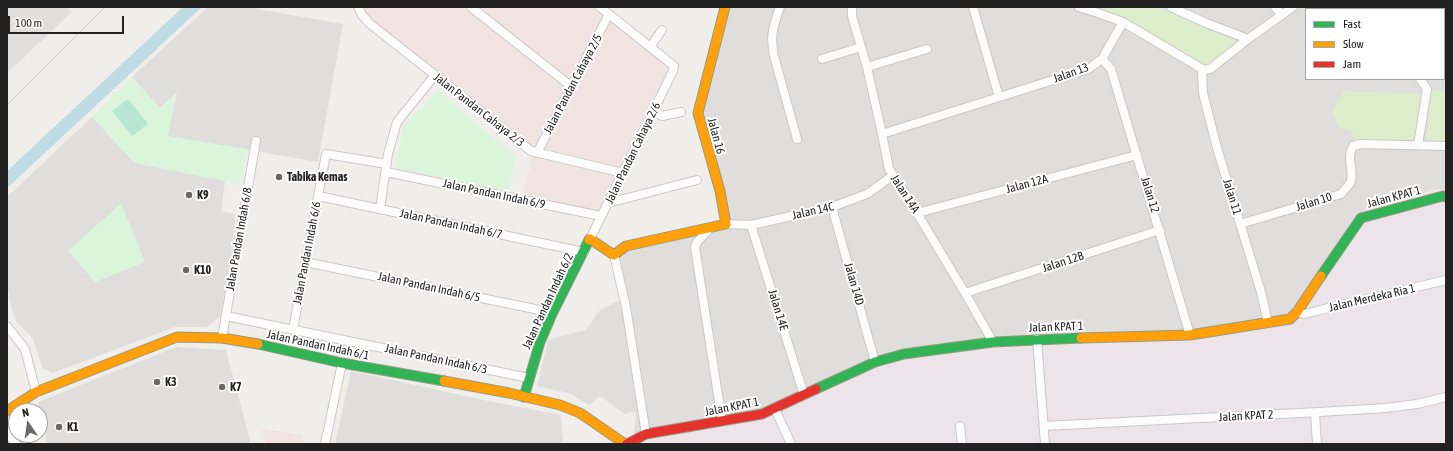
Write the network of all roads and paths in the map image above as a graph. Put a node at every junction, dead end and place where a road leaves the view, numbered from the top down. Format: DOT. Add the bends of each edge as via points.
graph roads {
  1 [pos="358,7"];
  2 [pos="470,7"];
  3 [pos="600,7"];
  4 [pos="725,7"];
  5 [pos="780,7"];
  6 [pos="852,7"];
  7 [pos="973,7"];
  8 [pos="1079,7"];
  9 [pos="1171,7"];
  10 [pos="1275,7"];
  11 [pos="1293,7"];
  12 [pos="609,14"];
  13 [pos="1282,15"];
  14 [pos="1123,22"];
  15 [pos="662,30"];
  16 [pos="1248,39"];
  17 [pos="650,47"];
  18 [pos="861,47"];
  19 [pos="927,49"];
  20 [pos="822,59"];
  21 [pos="1102,59"];
  22 [pos="867,67"];
  23 [pos="1203,70"];
  24 [pos="435,76"];
  25 [pos="1421,80"];
  26 [pos="572,86"];
  27 [pos="999,97"];
  28 [pos="654,111"];
  29 [pos="681,112"];
  30 [pos="882,134"];
  31 [pos="797,139"];
  32 [pos="256,141"];
  33 [pos="1418,144"];
  34 [pos="1446,146"];
  35 [pos="537,153"];
  36 [pos="1137,156"];
  37 [pos="386,168"];
  38 [pos="623,174"];
  39 [pos="892,176"];
  40 [pos="696,180"];
  41 [pos="318,196"];
  42 [pos="1446,197"];
  43 [pos="608,203"];
  44 [pos="832,207"];
  45 [pos="380,209"];
  46 [pos="917,213"];
  47 [pos="602,216"];
  48 [pos="726,224"];
  49 [pos="1240,224"];
  50 [pos="751,225"];
  51 [pos="711,227"];
  52 [pos="1160,230"];
  53 [pos="590,239"];
  54 [pos="584,252"];
  55 [pos="614,255"];
  56 [pos="305,262"];
  57 [pos="1446,280"];
  58 [pos="965,293"];
  59 [pos="1297,312"];
  60 [pos="552,314"];
  61 [pos="226,316"];
  62 [pos="1268,323"];
  63 [pos="7,326"];
  64 [pos="293,329"];
  65 [pos="1190,335"];
  66 [pos="222,338"];
  67 [pos="1037,340"];
  68 [pos="993,342"];
  69 [pos="876,362"];
  70 [pos="342,363"];
  71 [pos="529,378"];
  72 [pos="36,392"];
  73 [pos="804,395"];
  74 [pos="524,397"];
  75 [pos="1446,397"];
  76 [pos="775,409"];
  77 [pos="7,411"];
  78 [pos="1315,412"];
  79 [pos="722,421"];
  80 [pos="960,426"];
  81 [pos="1044,426"];
  82 [pos="7,432"];
  83 [pos="646,434"];
  84 [pos="16,444"];
  85 [pos="325,444"];
  86 [pos="626,444"];
  87 [pos="791,444"];
  88 [pos="962,444"];
  89 [pos="1046,444"];
  90 [pos="1317,444"];
  1 -- 24 [label="street, Jalan Pandan Cahaya 2/3" via="369,23"];
  2 -- 26 [label="street"];
  3 -- 12 [label="street"];
  4 -- 48 [label="street, Jalan 16" via="698,113 720,191"];
  5 -- 31 [label="street" via="772,30 771,43"];
  6 -- 18 [label="street, Jalan 14A"];
  7 -- 27 [label="street"];
  8 -- 14 [label="street"];
  9 -- 16 [label="street"];
  10 -- 13 [label="street"];
  11 -- 13 [label="street"];
  12 -- 17 [label="street"];
  12 -- 26 [label="street, Jalan Pandan Cahaya 2/5"];
  13 -- 16 [label="street"];
  14 -- 21 [label="street, Jalan 13"];
  14 -- 23 [label="street"];
  15 -- 17 [label="street"];
  16 -- 23 [label="street" via="1210,69"];
  17 -- 28 [label="street, Jalan Pandan Cahaya 2/6" via="674,66"];
  18 -- 20 [label="street"];
  18 -- 22 [label="street, Jalan 14A"];
  19 -- 22 [label="street"];
  21 -- 27 [label="street, Jalan 13" via="1088,69"];
  21 -- 36 [label="street, Jalan 12" via="1111,69"];
  22 -- 30 [label="street, Jalan 14A"];
  23 -- 49 [label="street, Jalan 11" via="1205,100"];
  24 -- 35 [label="street, Jalan Pandan Cahaya 2/3" via="531,151"];
  24 -- 37 [label="street" via="397,122"];
  25 -- 33 [label="street" via="1427,89"];
  26 -- 35 [label="street, Jalan Pandan Cahaya 2/5"];
  27 -- 30 [label="street, Jalan 13"];
  28 -- 29 [label="street" via="662,116"];
  28 -- 38 [label="street, Jalan Pandan Cahaya 2/6"];
  30 -- 39 [label="street, Jalan 14A"];
  32 -- 61 [label="street, Jalan Pandan Indah 6/8"];
  33 -- 34 [label="street, Jalan 10"];
  33 -- 49 [label="street, Jalan 10" via="1353,146 1350,152 1351,180 1341,194"];
  35 -- 38 [label="street, Jalan Pandan Cahaya 2/3"];
  36 -- 46 [label="street, Jalan 12A"];
  36 -- 52 [label="street, Jalan 12"];
  37 -- 41 [label="street, Jalan Pandan Indah 6/6" via="326,154"];
  37 -- 45 [label="street"];
  37 -- 47 [label="street, Jalan Pandan Indah 6/9"];
  38 -- 43 [label="street, Jalan Pandan Cahaya 2/6"];
  39 -- 44 [label="street, Jalan 14C" via="868,194"];
  39 -- 46 [label="street, Jalan 14A"];
  40 -- 43 [label="street"];
  41 -- 45 [label="street, Jalan Pandan Indah 6/7"];
  41 -- 56 [label="street, Jalan Pandan Indah 6/6"];
  42 -- 59 [label="street, Jalan KPAT 1" via="1361,218"];
  43 -- 47 [label="street, Jalan Pandan Cahaya 2/6"];
  44 -- 50 [label="street, Jalan 14C"];
  44 -- 69 [label="street, Jalan 14D"];
  45 -- 54 [label="street, Jalan Pandan Indah 6/7"];
  46 -- 58 [label="street, Jalan 14A"];
  47 -- 53 [label="street, Jalan Pandan Cahaya 2/6"];
  48 -- 50 [label="street, Jalan 14C"];
  48 -- 51 [label="street"];
  49 -- 62 [label="street, Jalan 11"];
  50 -- 73 [label="street, Jalan 14E"];
  51 -- 55 [label="street" via="626,246"];
  51 -- 79 [label="street" via="695,247"];
  52 -- 58 [label="street, Jalan 12B"];
  52 -- 65 [label="street, Jalan 12"];
  53 -- 54 [label="street, Jalan Pandan Indah 6/2"];
  53 -- 55 [label="street"];
  54 -- 60 [label="street, Jalan Pandan Indah 6/2"];
  55 -- 83 [label="street" via="626,307"];
  56 -- 60 [label="street, Jalan Pandan Indah 6/5"];
  56 -- 64 [label="street, Jalan Pandan Indah 6/6"];
  57 -- 59 [label="street, Jalan Merdeka Ria 1" via="1305,314"];
  58 -- 68 [label="street, Jalan 14A"];
  59 -- 62 [label="street, Jalan KPAT 1" via="1290,319"];
  60 -- 71 [label="street, Jalan Pandan Indah 6/2"];
  61 -- 64 [label="street, Jalan Pandan Indah 6/3"];
  61 -- 66 [label="street, Jalan Pandan Indah 6/8"];
  62 -- 65 [label="street, Jalan KPAT 1"];
  63 -- 72 [label="street" via="25,349"];
  64 -- 71 [label="street, Jalan Pandan Indah 6/3"];
  65 -- 67 [label="street, Jalan KPAT 1"];
  66 -- 70 [label="street, Jalan Pandan Indah 6/1"];
  66 -- 72 [label="street, Jalan Pandan Indah 6/1" via="177,337"];
  67 -- 68 [label="street, Jalan KPAT 1"];
  67 -- 81 [label="street"];
  68 -- 69 [label="street, Jalan KPAT 1" via="904,354"];
  69 -- 73 [label="street, Jalan KPAT 1"];
  70 -- 74 [label="street, Jalan Pandan Indah 6/1"];
  70 -- 85 [label="street"];
  71 -- 74 [label="street, Jalan Pandan Indah 6/2"];
  72 -- 77 [label="street, Jalan Pandan Indah 6/1"];
  73 -- 76 [label="street, Jalan KPAT 1"];
  74 -- 86 [label="street, Jalan Pandan Indah 6/1" via="560,405 580,413"];
  75 -- 78 [label="street, Jalan KPAT 2" via="1417,404"];
  76 -- 79 [label="street, Jalan KPAT 1" via="762,414"];
  76 -- 87 [label="street"];
  78 -- 81 [label="street, Jalan KPAT 2"];
  78 -- 90 [label="street"];
  79 -- 83 [label="street, Jalan KPAT 1"];
  80 -- 88 [label="street"];
  81 -- 89 [label="street"];
  82 -- 84 [label="street"];
  83 -- 86 [label="street, Jalan KPAT 1"];
}
